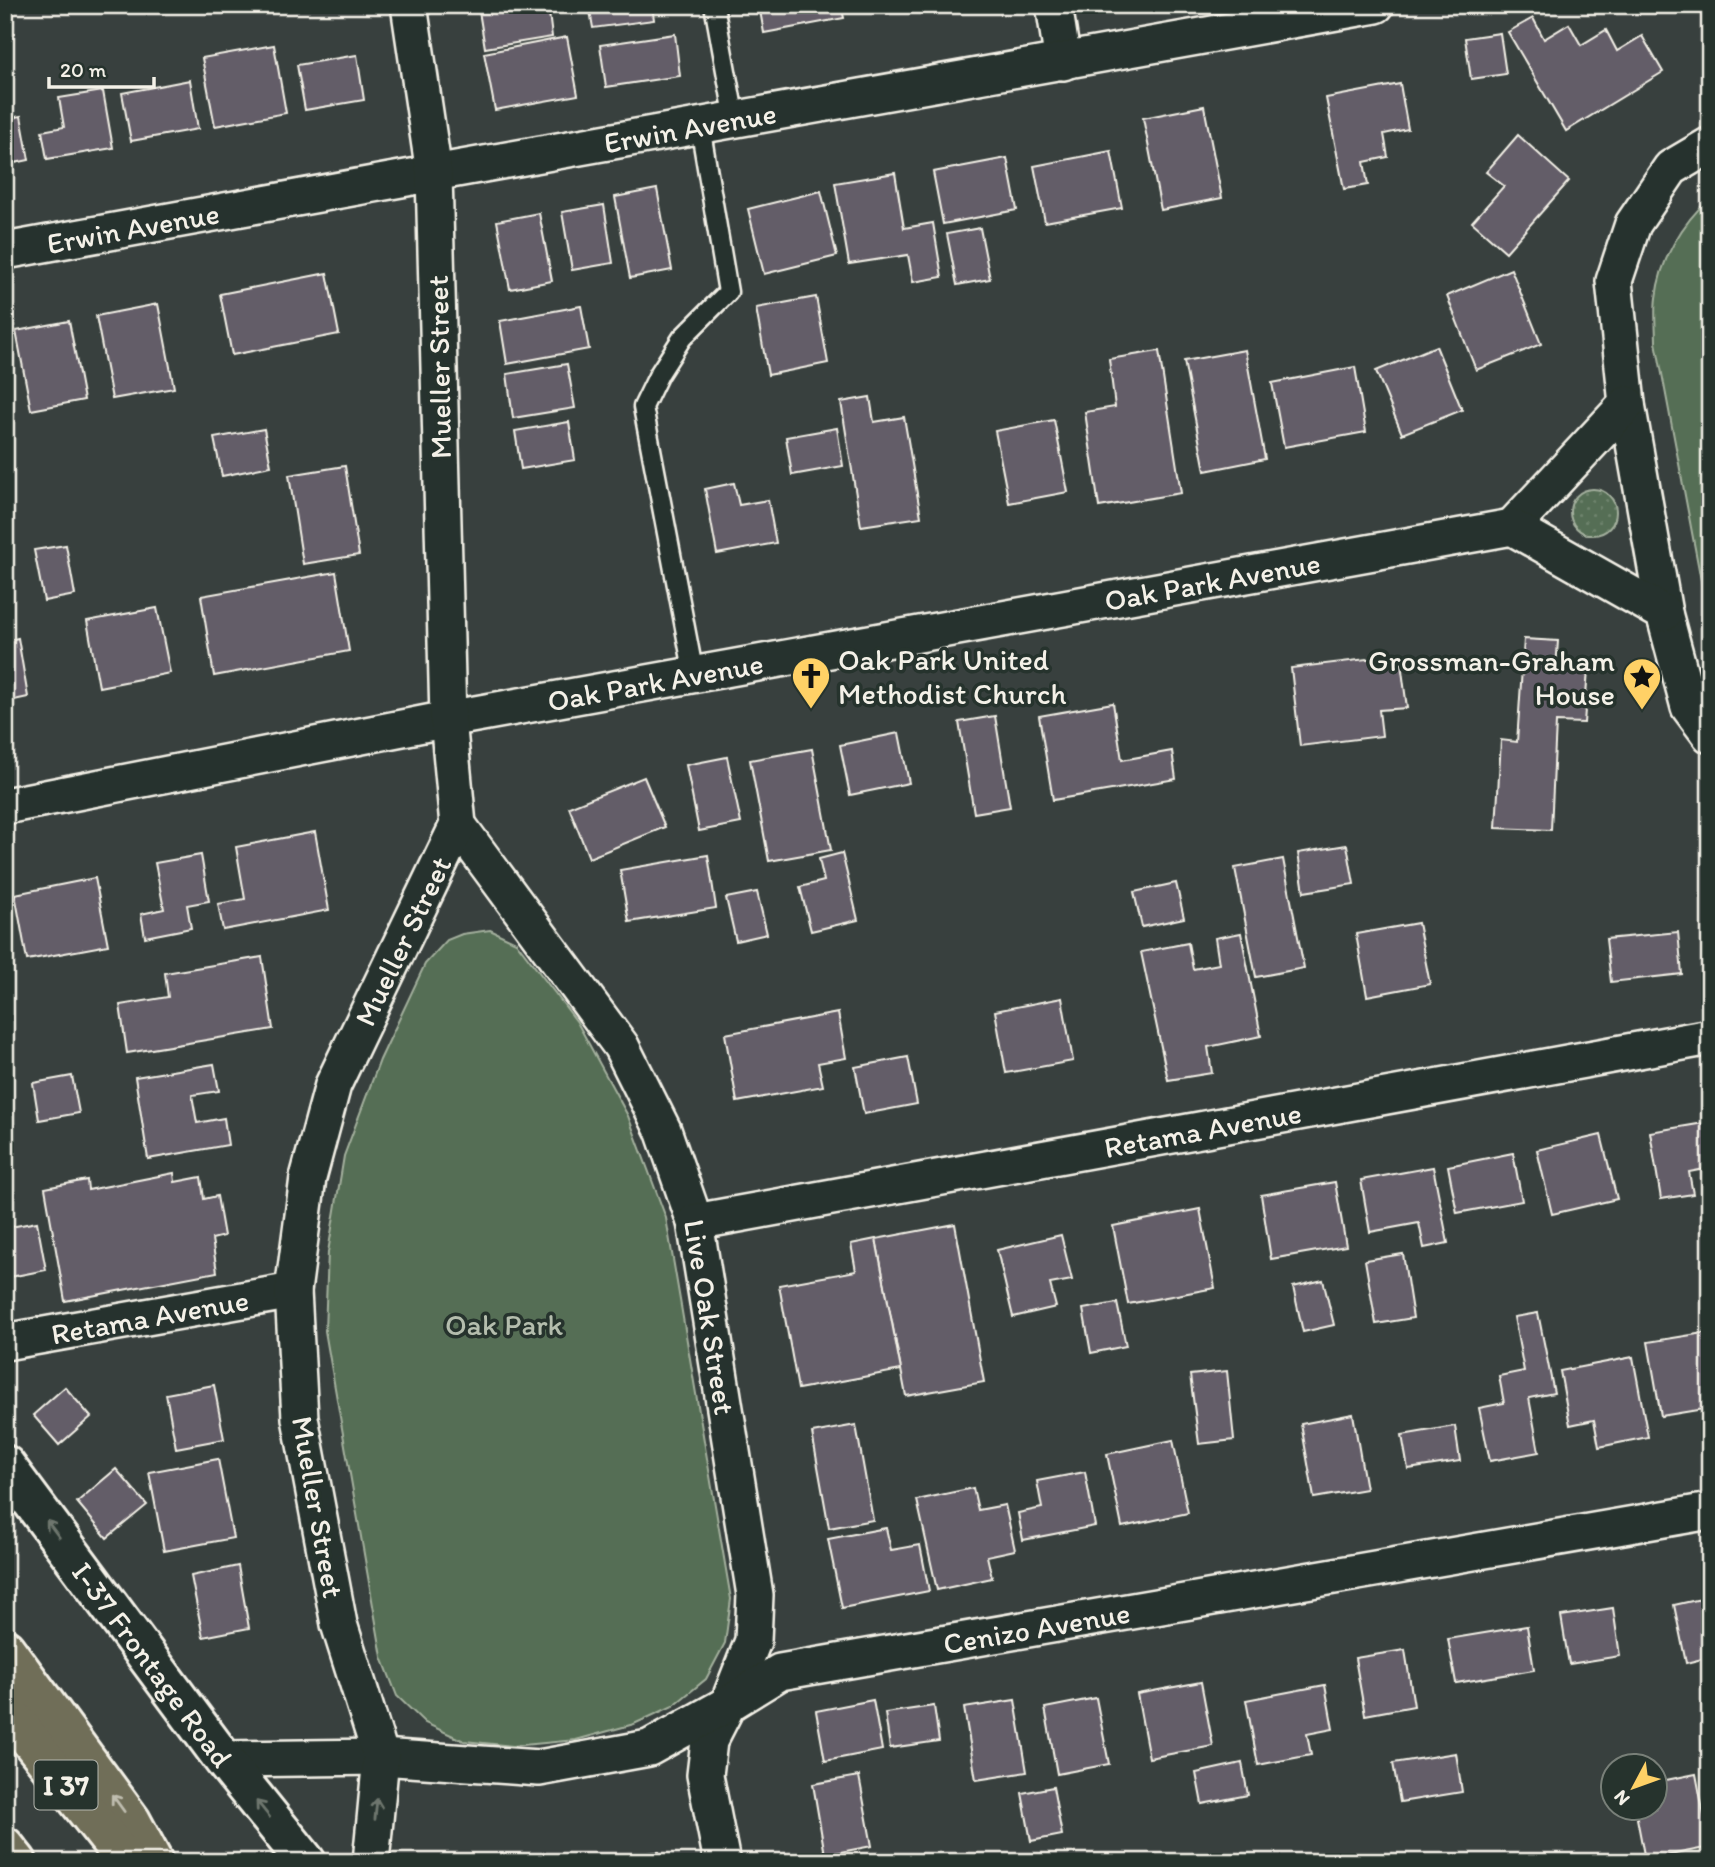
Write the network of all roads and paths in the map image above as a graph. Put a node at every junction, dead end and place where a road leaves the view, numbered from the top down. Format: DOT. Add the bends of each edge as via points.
graph roads {
  1 [pos="410,5"];
  2 [pos="714,5"];
  3 [pos="1054,5"];
  4 [pos="1376,5"];
  5 [pos="1063,62"];
  6 [pos="735,120"];
  7 [pos="700,126"];
  8 [pos="1710,145"];
  9 [pos="434,173"];
  10 [pos="5,251"];
  11 [pos="1627,404"];
  12 [pos="1512,527"];
  13 [pos="1664,613"];
  14 [pos="694,675"];
  15 [pos="448,719"];
  16 [pos="1710,735"];
  17 [pos="5,806"];
  18 [pos="458,825"];
  19 [pos="1710,1037"];
  20 [pos="695,1222"];
  21 [pos="293,1291"];
  22 [pos="5,1342"];
  23 [pos="5,1465"];
  24 [pos="1710,1511"];
  25 [pos="5,1650"];
  26 [pos="728,1704"];
  27 [pos="5,1708"];
  28 [pos="381,1757"];
  29 [pos="223,1759"];
  30 [pos="5,1847"];
  31 [pos="17,1862"];
  32 [pos="127,1862"];
  33 [pos="153,1862"];
  34 [pos="306,1862"];
  35 [pos="371,1862"];
  36 [pos="722,1862"];
  1 -- 9 [label="street, Mueller Street"];
  2 -- 6 [label="lane"];
  3 -- 5 [label="street"];
  4 -- 5 [label="street, Erwin Avenue"];
  5 -- 6 [label="street, Erwin Avenue"];
  6 -- 7 [label="street, Erwin Avenue"];
  7 -- 9 [label="street, Erwin Avenue"];
  7 -- 14 [label="lane" via="728,292 682,338 643,407"];
  8 -- 11 [label="street" via="1671,168 1633,224 1614,281"];
  9 -- 10 [label="street, Erwin Avenue"];
  9 -- 15 [label="street, Mueller Street"];
  11 -- 12 [label="street"];
  11 -- 13 [label="street"];
  12 -- 13 [label="street"];
  12 -- 14 [label="street, Oak Park Avenue"];
  13 -- 16 [label="street" via="1689,706"];
  14 -- 15 [label="street, Oak Park Avenue"];
  15 -- 17 [label="street, Oak Park Avenue"];
  15 -- 18 [label="street, Mueller Street"];
  18 -- 20 [label="street, Live Oak Street" via="621,1046 663,1130"];
  18 -- 21 [label="street, Mueller Street" via="333,1085 308,1178"];
  19 -- 20 [label="street, Retama Avenue"];
  20 -- 26 [label="street, Live Oak Street" via="755,1595 753,1641"];
  21 -- 22 [label="street, Retama Avenue"];
  21 -- 28 [label="street, Mueller Street" via="300,1418 340,1624"];
  29 -- 23 [label="main road, I-37 Frontage Road, one-way"];
  24 -- 26 [label="street, Cenizo Avenue" via="780,1672"];
  33 -- 25 [label="highway, one-way" via="131,1821"];
  26 -- 28 [label="street, Cenizo Avenue" via="649,1748 538,1768"];
  26 -- 36 [label="street, Live Oak Street" via="709,1741 705,1775"];
  27 -- 32 [label="highway, I 37"];
  28 -- 29 [label="street, Cenizo Avenue"];
  35 -- 28 [label="street, Mueller Street, one-way"];
  34 -- 29 [label="main road, I-37 Frontage Road, one-way"];
  30 -- 31 [label="highway"];
}
